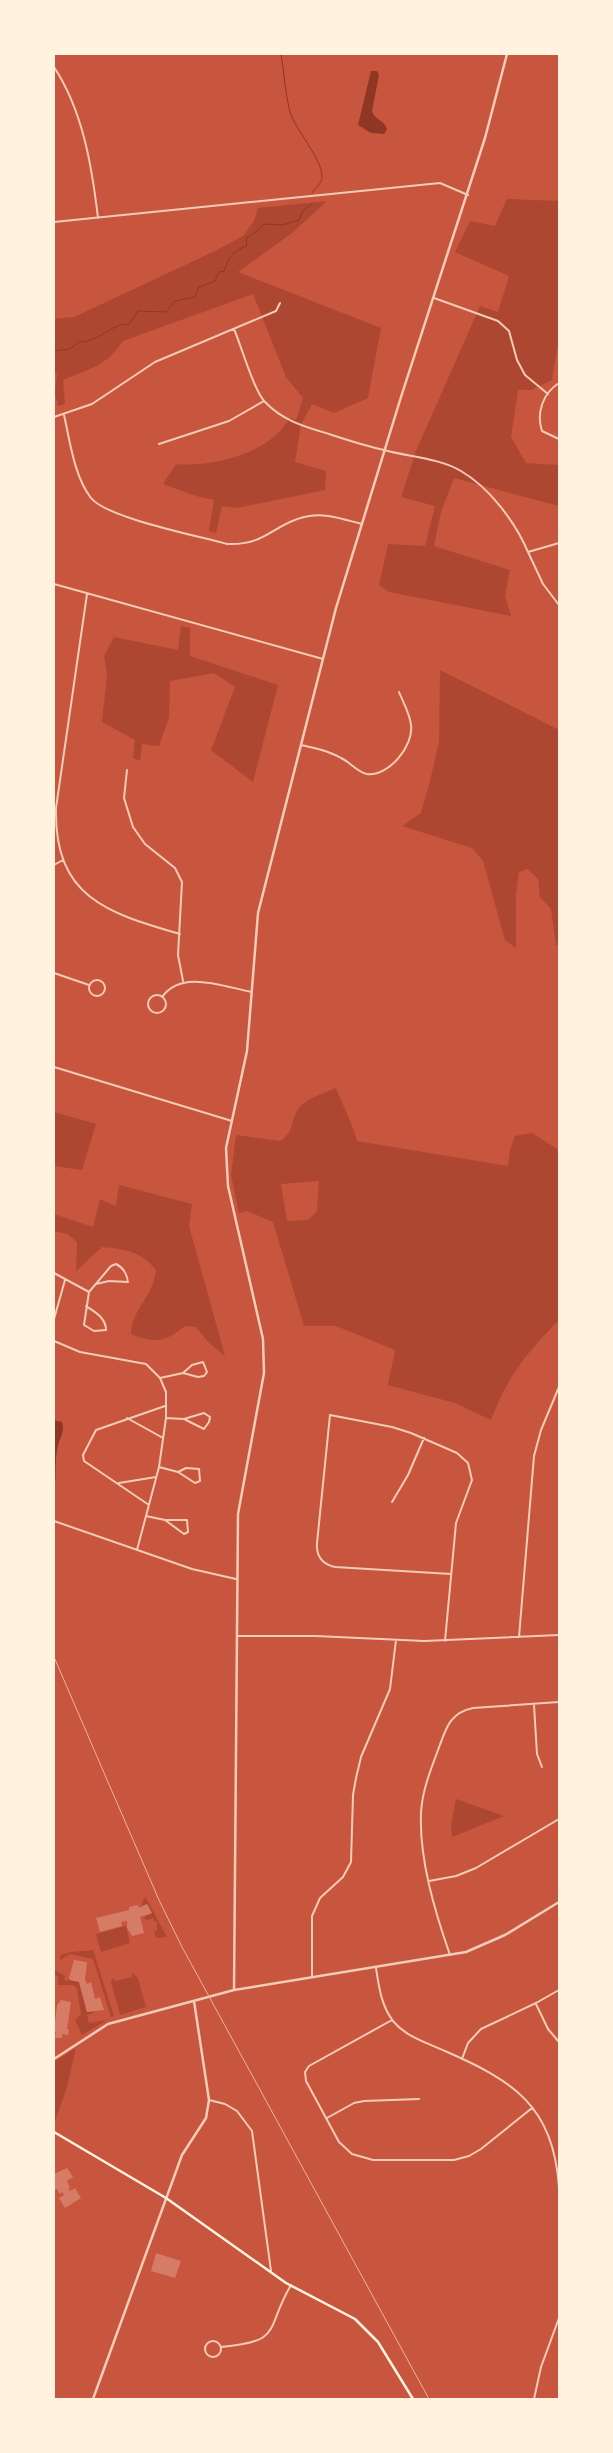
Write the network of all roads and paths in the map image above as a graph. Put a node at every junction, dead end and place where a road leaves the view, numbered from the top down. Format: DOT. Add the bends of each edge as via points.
graph roads {
  1 [pos="507,54"];
  2 [pos="54,67"];
  3 [pos="468,195"];
  4 [pos="98,218"];
  5 [pos="54,222"];
  6 [pos="433,298"];
  7 [pos="280,304"];
  8 [pos="234,328"];
  9 [pos="559,383"];
  10 [pos="548,394"];
  11 [pos="264,401"];
  12 [pos="64,415"];
  13 [pos="54,417"];
  14 [pos="559,439"];
  15 [pos="159,444"];
  16 [pos="384,450"];
  17 [pos="362,524"];
  18 [pos="559,543"];
  19 [pos="528,552"];
  20 [pos="54,584"];
  21 [pos="87,594"];
  22 [pos="559,605"];
  23 [pos="323,659"];
  24 [pos="400,692"];
  25 [pos="301,745"];
  26 [pos="127,770"];
  27 [pos="63,860"];
  28 [pos="54,865"];
  29 [pos="180,934"];
  30 [pos="54,973"];
  31 [pos="183,981"];
  32 [pos="89,985"];
  33 [pos="252,992"];
  34 [pos="162,997"];
  35 [pos="54,1067"];
  36 [pos="232,1121"];
  37 [pos="54,1273"];
  38 [pos="66,1280"];
  39 [pos="96,1284"];
  40 [pos="89,1292"];
  41 [pos="86,1306"];
  42 [pos="54,1320"];
  43 [pos="54,1341"];
  44 [pos="184,1372"];
  45 [pos="160,1378"];
  46 [pos="559,1387"];
  47 [pos="554,1398"];
  48 [pos="559,1399"];
  49 [pos="165,1406"];
  50 [pos="126,1418"];
  51 [pos="166,1418"];
  52 [pos="184,1419"];
  53 [pos="163,1438"];
  54 [pos="424,1438"];
  55 [pos="159,1467"];
  56 [pos="178,1472"];
  57 [pos="156,1477"];
  58 [pos="118,1483"];
  59 [pos="392,1502"];
  60 [pos="149,1505"];
  61 [pos="146,1516"];
  62 [pos="165,1520"];
  63 [pos="54,1521"];
  64 [pos="137,1550"];
  65 [pos="451,1574"];
  66 [pos="236,1579"];
  67 [pos="559,1635"];
  68 [pos="237,1636"];
  69 [pos="519,1637"];
  70 [pos="396,1640"];
  71 [pos="446,1640"];
  72 [pos="559,1702"];
  73 [pos="534,1706"];
  74 [pos="542,1767"];
  75 [pos="559,1819"];
  76 [pos="429,1881"];
  77 [pos="559,1902"];
  78 [pos="450,1955"];
  79 [pos="376,1968"];
  80 [pos="312,1976"];
  81 [pos="234,1990"];
  82 [pos="559,1990"];
  83 [pos="194,2001"];
  84 [pos="536,2003"];
  85 [pos="392,2020"];
  86 [pos="559,2042"];
  87 [pos="54,2058"];
  88 [pos="462,2059"];
  89 [pos="419,2099"];
  90 [pos="209,2100"];
  91 [pos="532,2108"];
  92 [pos="327,2118"];
  93 [pos="54,2132"];
  94 [pos="559,2186"];
  95 [pos="166,2198"];
  96 [pos="271,2273"];
  97 [pos="291,2285"];
  98 [pos="559,2318"];
  99 [pos="221,2347"];
  100 [pos="93,2399"];
  101 [pos="414,2399"];
  102 [pos="534,2399"];
  1 -- 3 [label="street"];
  2 -- 4 [label="street" via="70,94 83,136 93,175"];
  3 -- 4 [label="street" via="440,184"];
  3 -- 6 [label="street"];
  4 -- 5 [label="street"];
  6 -- 10 [label="street" via="498,321 509,331 525,375"];
  6 -- 16 [label="street"];
  7 -- 8 [label="street" via="276,311"];
  8 -- 11 [label="street"];
  8 -- 12 [label="street" via="155,362 92,404"];
  9 -- 10 [label="street"];
  10 -- 14 [label="street" via="542,405 540,425 548,436"];
  11 -- 15 [label="street" via="229,421"];
  11 -- 16 [label="street" via="280,415 300,425"];
  12 -- 13 [label="street"];
  12 -- 17 [label="street" via="85,489 92,500 113,512 238,545 258,540 293,520 317,515"];
  16 -- 17 [label="street"];
  16 -- 19 [label="street" via="451,466 478,482 512,524"];
  17 -- 23 [label="street"];
  18 -- 19 [label="street"];
  19 -- 22 [label="street"];
  20 -- 21 [label="street"];
  21 -- 23 [label="street"];
  21 -- 27 [label="street" via="56,808"];
  23 -- 25 [label="street"];
  24 -- 25 [label="street" via="411,734 389,768 365,773 328,752"];
  25 -- 33 [label="street" via="258,913"];
  26 -- 29 [label="street" via="124,798 132,828 145,844 180,874"];
  27 -- 28 [label="street"];
  27 -- 29 [label="street" via="78,884 103,907 120,916"];
  29 -- 31 [label="street" via="178,955"];
  30 -- 32 [label="street"];
  31 -- 33 [label="street"];
  31 -- 34 [label="street"];
  32 -- 32 [label="street" via="89,991 95,996 105,991 105,984 100,980 93,980"];
  33 -- 36 [label="street" via="247,1050"];
  34 -- 34 [label="street" via="151,997 148,1002 151,1010 158,1012 163,1009 165,1002"];
  35 -- 36 [label="street"];
  36 -- 66 [label="street" via="226,1148 228,1186 263,1339 264,1356 264,1373 238,1514"];
  37 -- 38 [label="street"];
  38 -- 40 [label="street"];
  38 -- 42 [label="street"];
  39 -- 39 [label="street" via="110,1266 116,1264 124,1271 128,1282"];
  39 -- 40 [label="street"];
  40 -- 41 [label="street"];
  41 -- 41 [label="street" via="86,1328 106,1330 106,1324"];
  43 -- 45 [label="street" via="80,1352 146,1364"];
  44 -- 44 [label="street" via="204,1376 207,1367 203,1362 197,1363"];
  44 -- 45 [label="street"];
  45 -- 49 [label="street" via="166,1392"];
  46 -- 47 [label="street"];
  47 -- 48 [label="street"];
  47 -- 69 [label="street" via="534,1456"];
  49 -- 50 [label="street"];
  49 -- 51 [label="street"];
  50 -- 53 [label="street"];
  50 -- 58 [label="street" via="96,1430 83,1454 84,1461"];
  51 -- 52 [label="street"];
  51 -- 53 [label="street"];
  52 -- 52 [label="street" via="204,1429 210,1417 204,1413"];
  53 -- 55 [label="street"];
  54 -- 59 [label="street"];
  54 -- 65 [label="street" via="464,1458 472,1472 470,1489 456,1523"];
  54 -- 65 [label="street" via="392,1427 330,1415 318,1555 322,1562 335,1567"];
  55 -- 56 [label="street"];
  55 -- 57 [label="street"];
  56 -- 56 [label="street" via="188,1480 200,1482 199,1469 186,1468"];
  57 -- 58 [label="street"];
  57 -- 60 [label="street"];
  58 -- 60 [label="street"];
  60 -- 61 [label="street"];
  61 -- 62 [label="street"];
  61 -- 64 [label="street"];
  62 -- 62 [label="street" via="188,1520 188,1532 180,1532"];
  63 -- 64 [label="street"];
  64 -- 66 [label="street"];
  65 -- 71 [label="street"];
  66 -- 68 [label="street"];
  67 -- 69 [label="street"];
  68 -- 70 [label="street"];
  68 -- 81 [label="street"];
  69 -- 71 [label="street"];
  70 -- 71 [label="street"];
  70 -- 80 [label="street" via="390,1689 361,1756 356,1778 351,1862 343,1877 320,1898 312,1916"];
  72 -- 73 [label="street"];
  73 -- 74 [label="street" via="537,1754"];
  73 -- 76 [label="street" via="465,1710 448,1724 421,1811"];
  75 -- 76 [label="street" via="476,1868"];
  76 -- 78 [label="street" via="435,1913"];
  77 -- 78 [label="street" via="481,1947"];
  78 -- 79 [label="street"];
  79 -- 80 [label="street"];
  79 -- 85 [label="street" via="382,2001"];
  80 -- 81 [label="street"];
  81 -- 83 [label="street"];
  82 -- 84 [label="street"];
  83 -- 87 [label="street" via="108,2024"];
  83 -- 90 [label="street"];
  84 -- 86 [label="street" via="548,2029"];
  84 -- 88 [label="street" via="481,2029 468,2043"];
  85 -- 88 [label="street" via="409,2035"];
  85 -- 92 [label="street" via="306,2069 306,2081"];
  88 -- 91 [label="street" via="507,2082"];
  89 -- 92 [label="street" via="354,2103"];
  90 -- 95 [label="street" via="205,2121 182,2155"];
  90 -- 96 [label="street" via="237,2110 252,2131"];
  91 -- 92 [label="street" via="481,2149 454,2160 361,2158 339,2142"];
  91 -- 94 [label="street" via="552,2143"];
  93 -- 95 [label="main road"];
  95 -- 96 [label="main road"];
  95 -- 100 [label="street"];
  96 -- 97 [label="main road"];
  97 -- 99 [label="street" via="271,2330 264,2338"];
  97 -- 101 [label="main road" via="349,2315 365,2327"];
  98 -- 102 [label="street"];
  99 -- 99 [label="street" via="217,2342 210,2342 206,2351 214,2356"];
}
